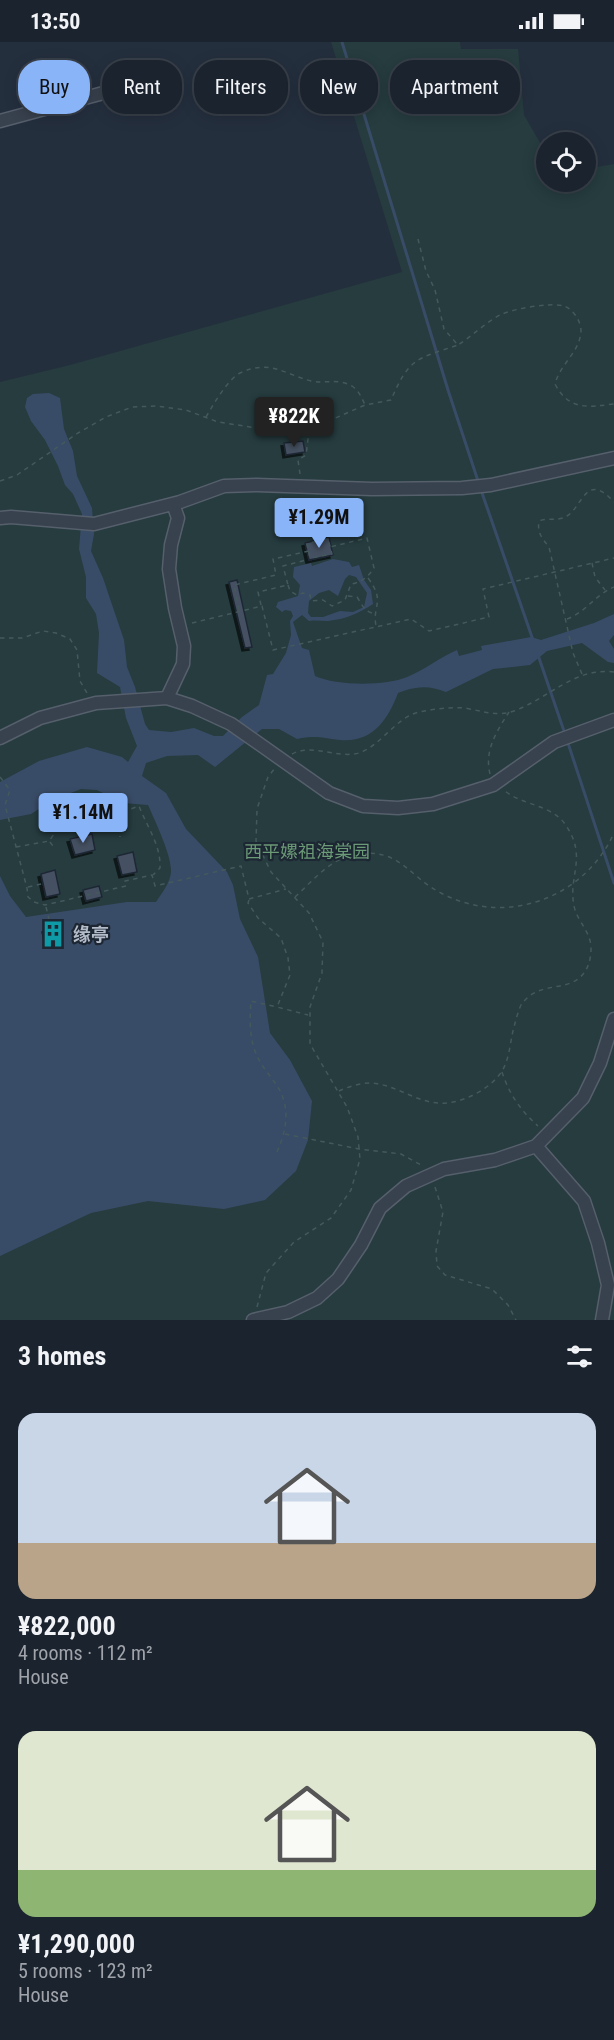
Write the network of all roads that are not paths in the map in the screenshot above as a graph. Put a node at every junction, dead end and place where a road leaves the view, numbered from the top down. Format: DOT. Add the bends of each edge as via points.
graph roads {
  1 [pos="102,93"];
  2 [pos="0,121"];
  3 [pos="614,459"];
  4 [pos="173,504"];
  5 [pos="0,518"];
  6 [pos="167,698"];
  7 [pos="614,720"];
  8 [pos="0,738"];
  9 [pos="614,1019"];
  10 [pos="536,1146"];
  11 [pos="254,1320"];
  12 [pos="602,1320"];
  1 -- 2 [label="street"];
  3 -- 4 [label="street" via="462,488 224,486"];
  4 -- 5 [label="street" via="94,524"];
  4 -- 6 [label="street" via="178,518 169,569 184,645 183,664"];
  6 -- 7 [label="street" via="231,724 329,793 363,806 398,808 433,804 496,782 554,742"];
  6 -- 8 [label="street" via="96,703 40,718"];
  9 -- 10 [label="street" via="600,1063 583,1098"];
  10 -- 11 [label="street" via="495,1160 444,1169 406,1186 380,1208 338,1279 317,1298 288,1312"];
  10 -- 12 [label="street" via="584,1201 608,1285"];
}
